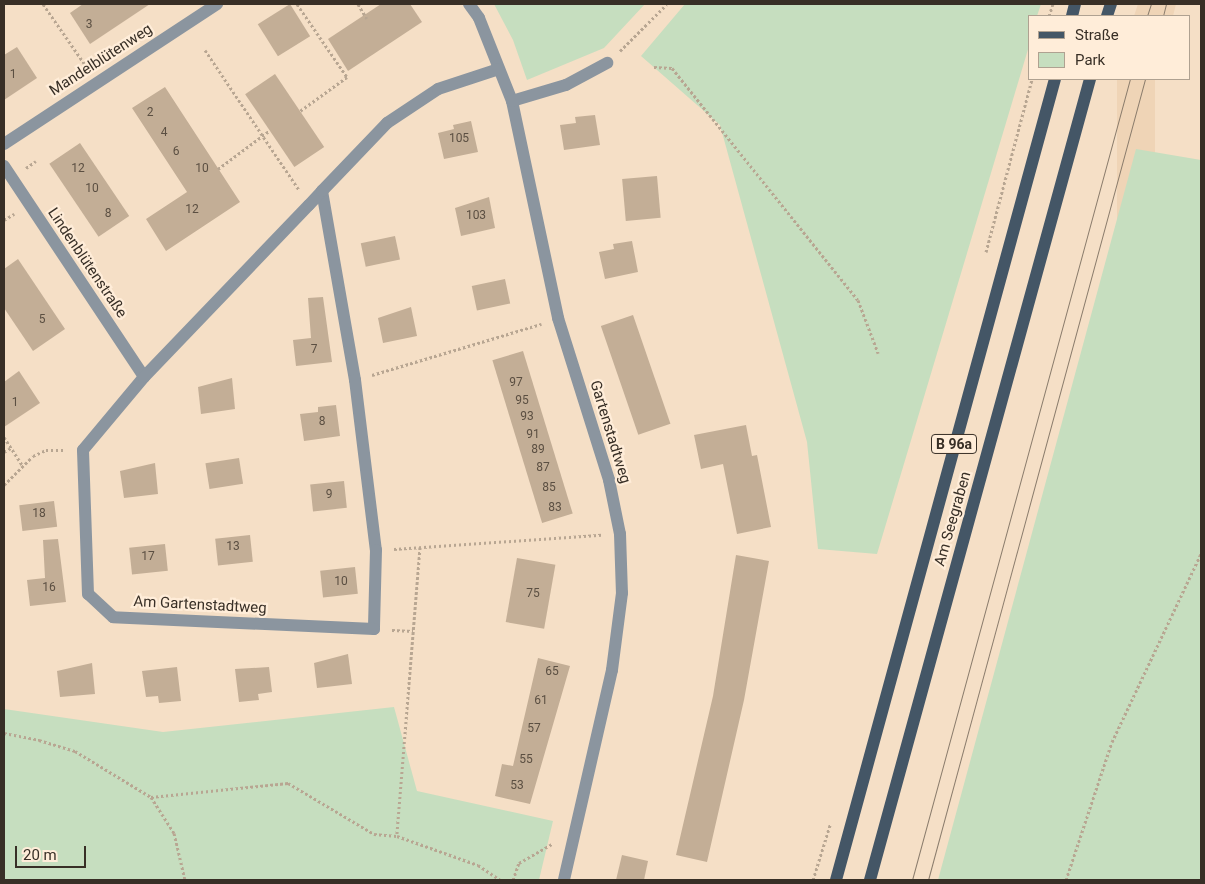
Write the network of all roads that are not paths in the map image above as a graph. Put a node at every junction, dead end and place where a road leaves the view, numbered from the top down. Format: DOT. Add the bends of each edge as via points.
graph roads {
  1 [pos="217,4"];
  2 [pos="469,4"];
  3 [pos="607,63"];
  4 [pos="499,69"];
  5 [pos="1055,80"];
  6 [pos="1090,80"];
  7 [pos="512,101"];
  8 [pos="4,144"];
  9 [pos="4,166"];
  10 [pos="322,191"];
  11 [pos="144,377"];
  12 [pos="564,880"];
  13 [pos="836,880"];
  14 [pos="870,880"];
  1 -- 8 [label="street, Mandelblütenweg"];
  2 -- 4 [label="street, Gartenstadtweg" via="479,18"];
  3 -- 7 [label="street" via="566,85"];
  4 -- 7 [label="street, Gartenstadtweg"];
  4 -- 10 [label="street" via="438,89 414,103 387,123"];
  5 -- 13 [label="main road, Am Seegraben / B 96a"];
  6 -- 14 [label="main road, Am Seegraben / B 96a"];
  7 -- 12 [label="street, Gartenstadtweg" via="558,318 609,480 620,534 622,593 612,670"];
  9 -- 11 [label="street, Lindenblütenstraße"];
  10 -- 11 [label="street"];
  10 -- 11 [label="street, Am Gartenstadtweg" via="355,380 376,550 374,629 113,617 88,594 83,450"];
}
